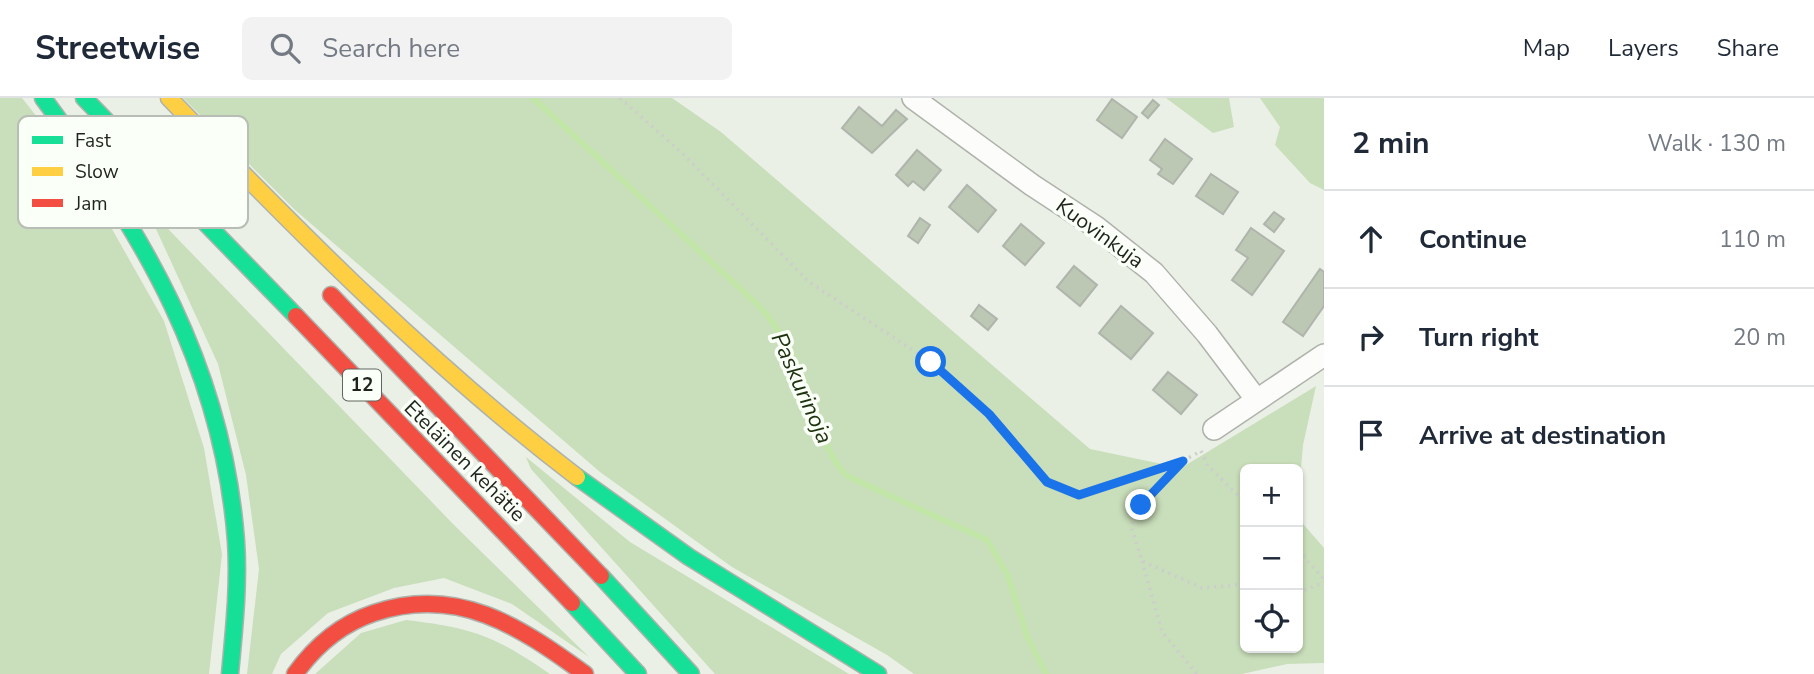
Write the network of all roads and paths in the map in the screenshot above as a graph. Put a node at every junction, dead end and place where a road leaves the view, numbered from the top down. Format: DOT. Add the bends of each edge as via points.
graph roads {
  1 [pos="43,98"];
  2 [pos="85,98"];
  3 [pos="170,98"];
  4 [pos="620,98"];
  5 [pos="914,98"];
  6 [pos="56,116"];
  7 [pos="102,116"];
  8 [pos="187,116"];
  9 [pos="248,181"];
  10 [pos="132,228"];
  11 [pos="211,228"];
  12 [pos="321,285"];
  13 [pos="1324,355"];
  14 [pos="1256,399"];
  15 [pos="1214,429"];
  16 [pos="1201,451"];
  17 [pos="1183,461"];
  18 [pos="1240,497"];
  19 [pos="1303,557"];
  20 [pos="1142,561"];
  21 [pos="1324,580"];
  22 [pos="1240,584"];
  23 [pos="1303,590"];
  24 [pos="230,674"];
  25 [pos="295,674"];
  26 [pos="585,674"];
  27 [pos="638,674"];
  28 [pos="691,674"];
  29 [pos="878,674"];
  30 [pos="1198,674"];
  1 -- 6 [label="highway"];
  2 -- 7 [label="highway, Eteläinen kehätie / 12"];
  3 -- 8 [label="highway"];
  4 -- 17 [label="path" via="682,153 809,282 931,362 989,414 1047,482 1079,495"];
  5 -- 14 [label="street, Kuovinkuja" via="1154,273"];
  9 -- 29 [label="highway" via="286,221 550,455 690,558"];
  10 -- 24 [label="highway" via="179,318 204,386 222,456 234,523 237,584"];
  11 -- 27 [label="highway, Eteläinen kehätie / 12"];
  12 -- 28 [label="highway, Eteläinen kehätie / 12" via="557,528"];
  13 -- 14 [label="street"];
  14 -- 15 [label="street"];
  15 -- 16 [label="path" via="1203,439"];
  16 -- 17 [label="path"];
  16 -- 18 [label="path" via="1208,466"];
  17 -- 20 [label="path" via="1141,505 1132,526"];
  19 -- 21 [label="path"];
  20 -- 22 [label="path" via="1202,588"];
  20 -- 30 [label="path" via="1162,632"];
  21 -- 23 [label="path"];
  25 -- 26 [label="highway" via="306,656 344,625 388,606 438,600 494,617 535,637"];
}
